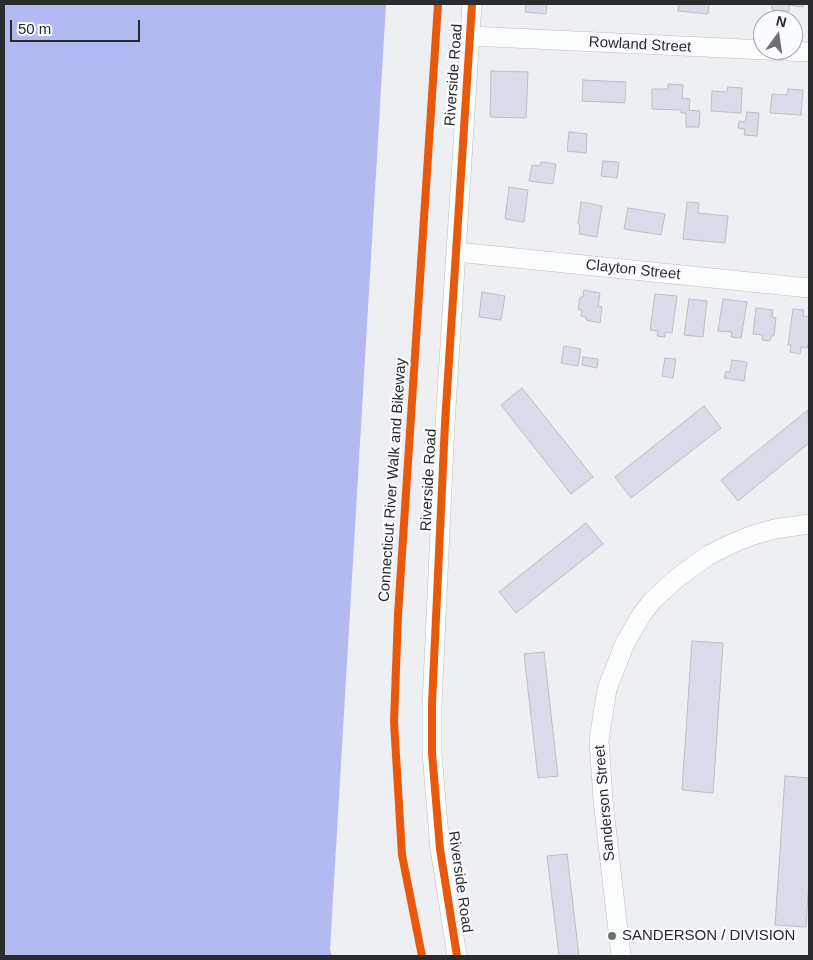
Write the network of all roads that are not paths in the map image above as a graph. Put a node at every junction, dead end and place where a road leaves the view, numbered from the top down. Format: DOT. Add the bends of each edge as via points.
graph roads {
  1 [pos="472,4"];
  2 [pos="470,36"];
  3 [pos="809,52"];
  4 [pos="457,252"];
  5 [pos="809,288"];
  6 [pos="809,524"];
  7 [pos="457,956"];
  8 [pos="621,956"];
  1 -- 2 [label="street, Riverside Road"];
  2 -- 3 [label="street, Rowland Street"];
  2 -- 4 [label="street, Riverside Road"];
  4 -- 5 [label="street, Clayton Street"];
  4 -- 7 [label="street, Riverside Road" via="432,704 432,753 440,850"];
  6 -- 8 [label="street, Sanderson Street" via="753,535 730,544 689,568 653,600 622,650 608,689 599,740"];
}
